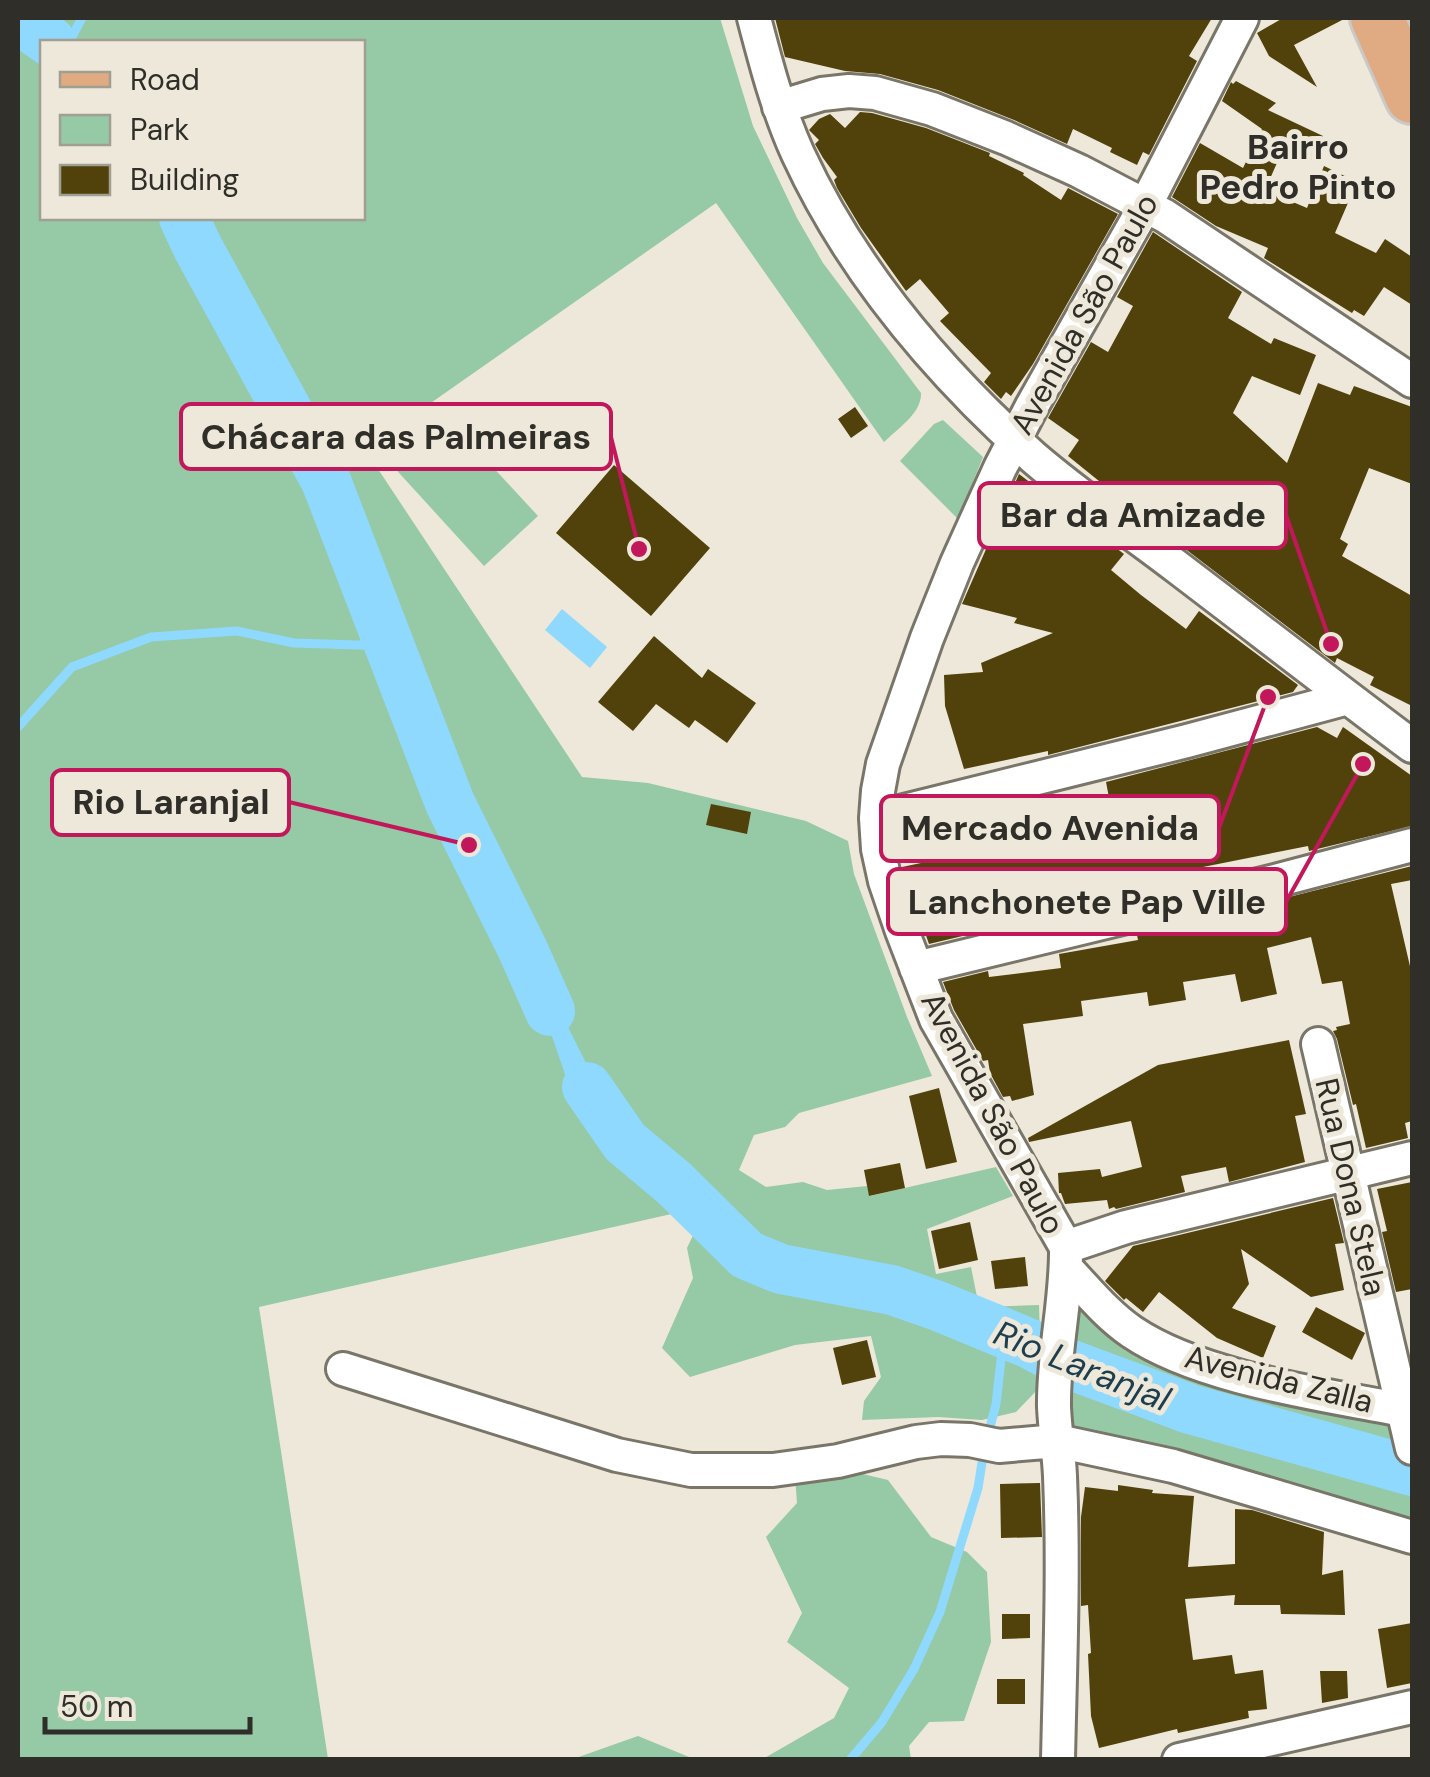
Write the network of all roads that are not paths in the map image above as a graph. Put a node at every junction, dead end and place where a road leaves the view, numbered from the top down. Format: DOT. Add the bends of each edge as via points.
graph roads {
  1 [pos="754,18"];
  2 [pos="1242,18"];
  3 [pos="1377,18"];
  4 [pos="1412,97"];
  5 [pos="779,107"];
  6 [pos="1144,206"];
  7 [pos="1412,382"];
  8 [pos="1015,439"];
  9 [pos="1348,698"];
  10 [pos="1412,746"];
  11 [pos="876,818"];
  12 [pos="1412,845"];
  13 [pos="916,968"];
  14 [pos="1318,1044"];
  15 [pos="1412,1158"];
  16 [pos="1347,1173"];
  17 [pos="1066,1257"];
  18 [pos="342,1370"];
  19 [pos="1409,1429"];
  20 [pos="1058,1442"];
  21 [pos="1412,1537"];
  22 [pos="1412,1707"];
  23 [pos="1058,1760"];
  24 [pos="1179,1760"];
  1 -- 5 [label="street"];
  2 -- 6 [label="street, Avenida São Paulo"];
  3 -- 4 [label="main road"];
  5 -- 6 [label="street" via="836,92 893,97 1006,138"];
  5 -- 8 [label="street" via="826,208 884,296"];
  6 -- 7 [label="street"];
  6 -- 8 [label="street, Avenida São Paulo"];
  8 -- 9 [label="street"];
  8 -- 11 [label="street, Avenida São Paulo" via="926,638 883,764"];
  9 -- 10 [label="street"];
  9 -- 11 [label="street"];
  11 -- 13 [label="street, Avenida São Paulo" via="886,881"];
  12 -- 13 [label="street"];
  13 -- 17 [label="street, Avenida São Paulo" via="947,1041"];
  14 -- 16 [label="street, Rua Dona Stela"];
  15 -- 16 [label="street"];
  16 -- 17 [label="street" via="1126,1227"];
  16 -- 19 [label="street, Rua Dona Stela"];
  17 -- 19 [label="street, Avenida Zalla" via="1112,1317 1132,1332 1186,1358"];
  17 -- 20 [label="street, Avenida São Paulo" via="1055,1390"];
  18 -- 20 [label="street" via="617,1455 692,1470 773,1470 942,1439"];
  20 -- 21 [label="street" via="1174,1466"];
  20 -- 23 [label="street, Avenida São Paulo"];
  22 -- 24 [label="street"];
}
